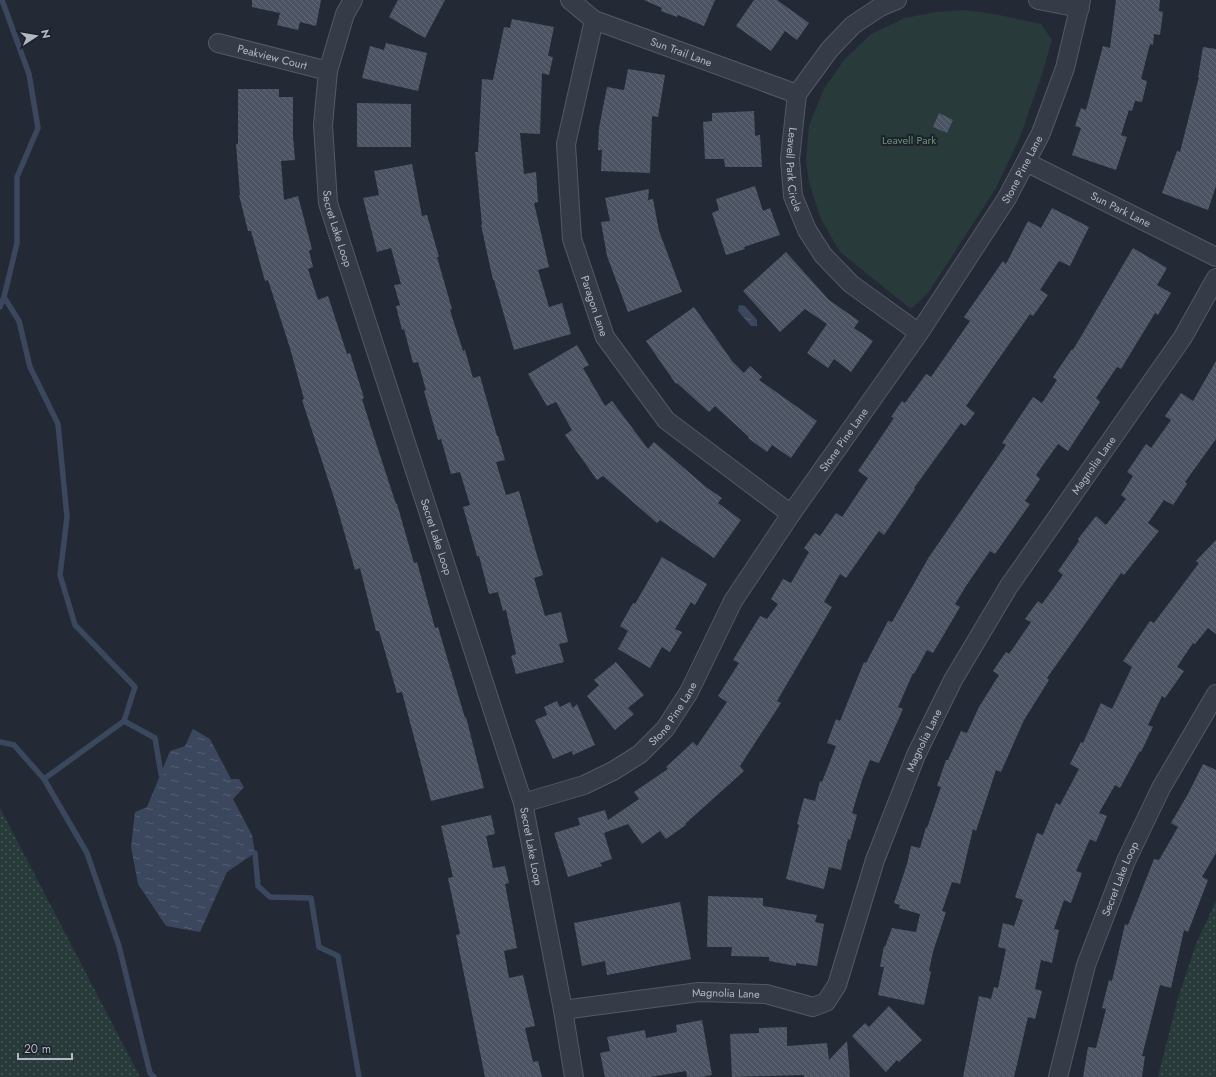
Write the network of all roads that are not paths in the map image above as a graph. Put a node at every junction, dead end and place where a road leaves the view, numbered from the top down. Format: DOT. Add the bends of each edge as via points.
graph roads {
  1 [pos="352,0"];
  2 [pos="570,0"];
  3 [pos="897,0"];
  4 [pos="1038,0"];
  5 [pos="1080,4"];
  6 [pos="594,20"];
  7 [pos="218,43"];
  8 [pos="328,71"];
  9 [pos="797,94"];
  10 [pos="1026,162"];
  11 [pos="1216,257"];
  12 [pos="1216,278"];
  13 [pos="919,333"];
  14 [pos="791,514"];
  15 [pos="1216,694"];
  16 [pos="523,803"];
  17 [pos="563,1010"];
  18 [pos="574,1077"];
  19 [pos="1058,1077"];
  1 -- 8 [label="street, Secret Lake Loop" via="345,14"];
  2 -- 6 [label="street, Sun Trail Lane"];
  3 -- 9 [label="street" via="880,7 852,25 830,49"];
  4 -- 5 [label="street"];
  5 -- 10 [label="street, Stone Pine Lane" via="1065,68 1041,133"];
  6 -- 9 [label="street, Sun Trail Lane"];
  6 -- 14 [label="street, Paragon Lane" via="566,144 572,239 605,337 666,420"];
  7 -- 8 [label="street, Peakview Court"];
  8 -- 16 [label="street, Secret Lake Loop" via="323,125 328,203"];
  9 -- 13 [label="street, Leavell Park Circle" via="790,160 793,196 807,230 823,255 851,284"];
  10 -- 11 [label="street, Sun Park Lane"];
  10 -- 13 [label="street, Stone Pine Lane" via="1007,198"];
  12 -- 17 [label="street, Magnolia Lane" via="1183,337 1009,586 953,680 916,755 875,860 837,985 826,1002 813,1007 766,994 699,992"];
  13 -- 14 [label="street, Stone Pine Lane"];
  14 -- 16 [label="street, Stone Pine Lane" via="734,601 689,692 666,729 640,754 613,771 584,785"];
  15 -- 19 [label="street, Secret Lake Loop" via="1161,788 1126,862 1086,965"];
  16 -- 17 [label="street, Secret Lake Loop"];
  17 -- 18 [label="street, Secret Lake Loop"];
}
